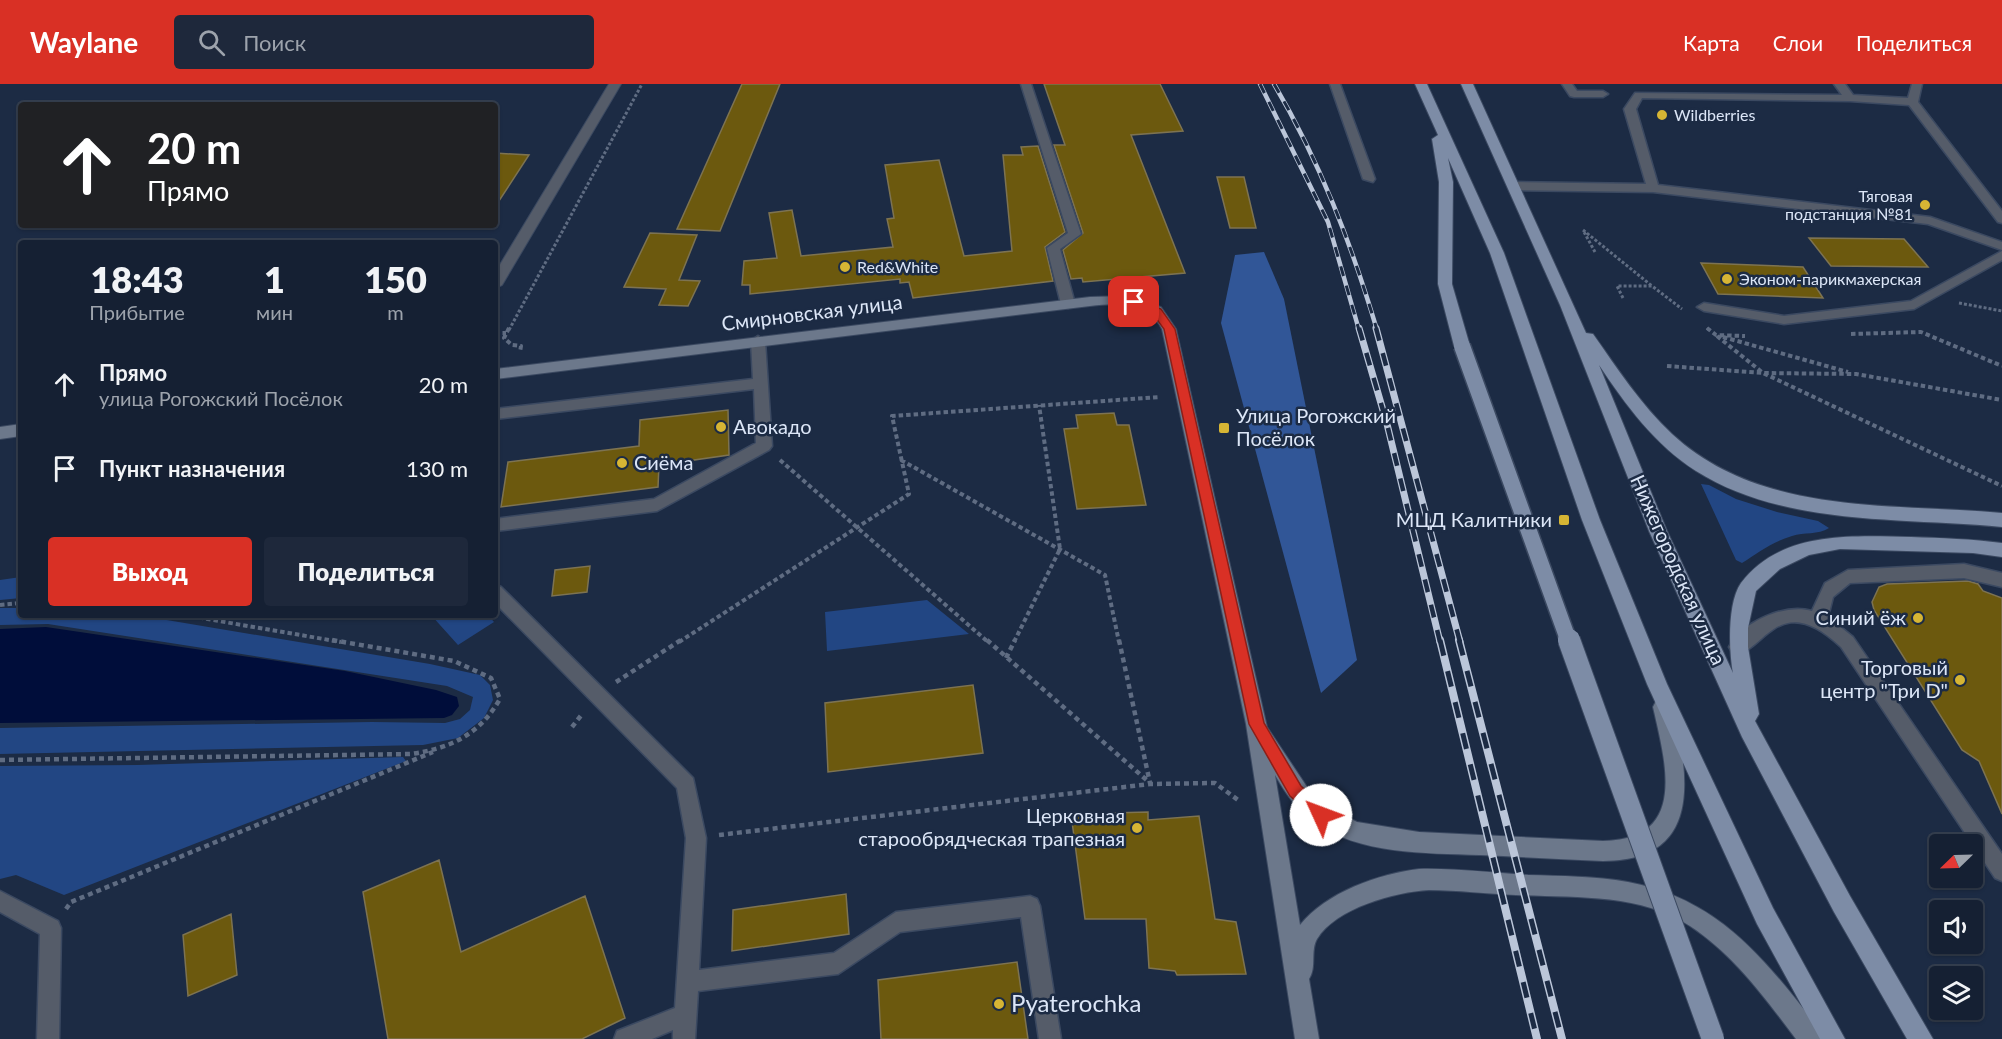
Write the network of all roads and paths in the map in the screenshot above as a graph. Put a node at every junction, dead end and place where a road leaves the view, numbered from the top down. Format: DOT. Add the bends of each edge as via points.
graph roads {
  1 [pos="615,84"];
  2 [pos="642,84"];
  3 [pos="1026,84"];
  4 [pos="1335,84"];
  5 [pos="1421,84"];
  6 [pos="1467,84"];
  7 [pos="1567,84"];
  8 [pos="1839,84"];
  9 [pos="1917,84"];
  10 [pos="1602,94"];
  11 [pos="1622,94"];
  12 [pos="1639,95"];
  13 [pos="1850,98"];
  14 [pos="1912,102"];
  15 [pos="1433,111"];
  16 [pos="1369,179"];
  17 [pos="1514,186"];
  18 [pos="1653,188"];
  19 [pos="2002,219"];
  20 [pos="2002,246"];
  21 [pos="1595,252"];
  22 [pos="2002,255"];
  23 [pos="498,280"];
  24 [pos="1617,286"];
  25 [pos="1652,286"];
  26 [pos="1929,297"];
  27 [pos="1623,298"];
  28 [pos="1068,304"];
  29 [pos="1567,305"];
  30 [pos="1704,307"];
  31 [pos="2002,311"];
  32 [pos="498,333"];
  33 [pos="506,333"];
  34 [pos="758,341"];
  35 [pos="520,354"];
  36 [pos="1667,366"];
  37 [pos="1763,373"];
  38 [pos="498,374"];
  39 [pos="1856,374"];
  40 [pos="760,384"];
  41 [pos="1162,397"];
  42 [pos="2002,400"];
  43 [pos="1039,405"];
  44 [pos="498,414"];
  45 [pos="18,430"];
  46 [pos="0,432"];
  47 [pos="764,446"];
  48 [pos="901,460"];
  49 [pos="2002,486"];
  50 [pos="2002,520"];
  51 [pos="498,525"];
  52 [pos="857,527"];
  53 [pos="1060,549"];
  54 [pos="2002,550"];
  55 [pos="2002,580"];
  56 [pos="498,595"];
  57 [pos="18,603"];
  58 [pos="0,605"];
  59 [pos="202,618"];
  60 [pos="1819,619"];
  61 [pos="1738,647"];
  62 [pos="1006,658"];
  63 [pos="1657,684"];
  64 [pos="597,694"];
  65 [pos="1256,724"];
  66 [pos="572,727"];
  67 [pos="1752,737"];
  68 [pos="445,747"];
  69 [pos="0,760"];
  70 [pos="1150,784"];
  71 [pos="1238,800"];
  72 [pos="696,838"];
  73 [pos="2002,871"];
  74 [pos="0,901"];
  75 [pos="51,928"];
  76 [pos="687,982"];
  77 [pos="1299,990"];
  78 [pos="686,1014"];
  79 [pos="48,1039"];
  80 [pos="625,1039"];
  81 [pos="684,1039"];
  82 [pos="1050,1039"];
  83 [pos="1307,1039"];
  84 [pos="1713,1039"];
  85 [pos="1810,1039"];
  86 [pos="1833,1039"];
  87 [pos="1921,1039"];
  1 -- 23 [label="street"];
  2 -- 33 [label="path"];
  3 -- 28 [label="lane" via="1075,234 1053,248"];
  4 -- 16 [label="lane"];
  5 -- 15 [label="main road"];
  6 -- 17 [label="main road, Нижегородская улица"];
  7 -- 10 [label="lane" via="1574,94"];
  8 -- 13 [label="lane"];
  9 -- 14 [label="lane"];
  11 -- 12 [label="lane"];
  12 -- 13 [label="lane"];
  12 -- 18 [label="lane" via="1630,109"];
  13 -- 14 [label="lane"];
  14 -- 19 [label="lane"];
  15 -- 63 [label="main road" via="1497,253 1591,520"];
  15 -- 84 [label="main road, bridge" via="1446,182 1445,284 1462,346"];
  17 -- 18 [label="lane"];
  17 -- 29 [label="main road, Нижегородская улица"];
  18 -- 20 [label="lane" via="1930,221"];
  21 -- 25 [label="path" via="1583,230"];
  22 -- 26 [label="lane"];
  24 -- 27 [label="path"];
  26 -- 30 [label="lane" via="1914,305 1784,320"];
  26 -- 31 [label="path"];
  28 -- 34 [label="street, Смирновская улица"];
  28 -- 65 [label="street, Смирновская улица" via="1134,302 1157,311 1169,329"];
  29 -- 50 [label="main road" via="1620,384 1667,439 1702,466 1735,484 1777,499 1823,506 1952,513"];
  29 -- 67 [label="main road, Нижегородская улица" via="1659,531"];
  32 -- 33 [label="path"];
  33 -- 35 [label="path" via="504,338 512,345 521,346"];
  34 -- 38 [label="street, Смирновская улица"];
  34 -- 40 [label="lane"];
  36 -- 37 [label="path"];
  37 -- 39 [label="path"];
  37 -- 39 [label="path" via="1716,335"];
  37 -- 49 [label="path"];
  39 -- 42 [label="path"];
  40 -- 44 [label="lane"];
  40 -- 47 [label="lane"];
  41 -- 43 [label="path"];
  43 -- 48 [label="path" via="892,416"];
  43 -- 53 [label="path"];
  45 -- 46 [label="street"];
  47 -- 51 [label="lane" via="657,505"];
  47 -- 52 [label="path"];
  48 -- 52 [label="path" via="909,494"];
  48 -- 53 [label="path"];
  52 -- 62 [label="path"];
  52 -- 64 [label="path"];
  53 -- 62 [label="path"];
  53 -- 70 [label="path" via="1105,575"];
  54 -- 61 [label="main road" via="1840,542 1805,549 1774,564 1748,588 1738,628"];
  55 -- 60 [label="lane" via="1964,572 1848,577 1836,582 1826,594"];
  56 -- 64 [label="lane"];
  57 -- 58 [label="path"];
  59 -- 68 [label="path" via="454,661 491,678 500,699 489,721 475,733"];
  60 -- 61 [label="lane" via="1798,614 1776,618"];
  60 -- 73 [label="lane" via="1834,627 1847,642"];
  61 -- 67 [label="main road"];
  62 -- 70 [label="path"];
  63 -- 65 [label="street" via="1677,784 1673,809 1658,837 1635,849 1603,851 1409,841 1363,834 1321,815 1300,796"];
  63 -- 86 [label="main road" via="1765,916"];
  64 -- 66 [label="path"];
  64 -- 72 [label="lane" via="686,784"];
  65 -- 77 [label="street"];
  67 -- 87 [label="main road, Нижегородская улица" via="1842,904"];
  68 -- 69 [label="path" via="411,755"];
  68 -- 75 [label="path" via="70,902"];
  70 -- 71 [label="path" via="1215,783"];
  70 -- 72 [label="path"];
  72 -- 76 [label="lane"];
  74 -- 75 [label="lane"];
  75 -- 79 [label="lane"];
  76 -- 78 [label="lane"];
  76 -- 82 [label="lane" via="838,963 896,922 1030,906"];
  77 -- 83 [label="street"];
  77 -- 85 [label="street" via="1307,935 1340,904 1376,889 1418,880 1618,891 1654,899 1695,916 1731,944 1769,984"];
  78 -- 80 [label="lane"];
  78 -- 81 [label="lane"];
}
